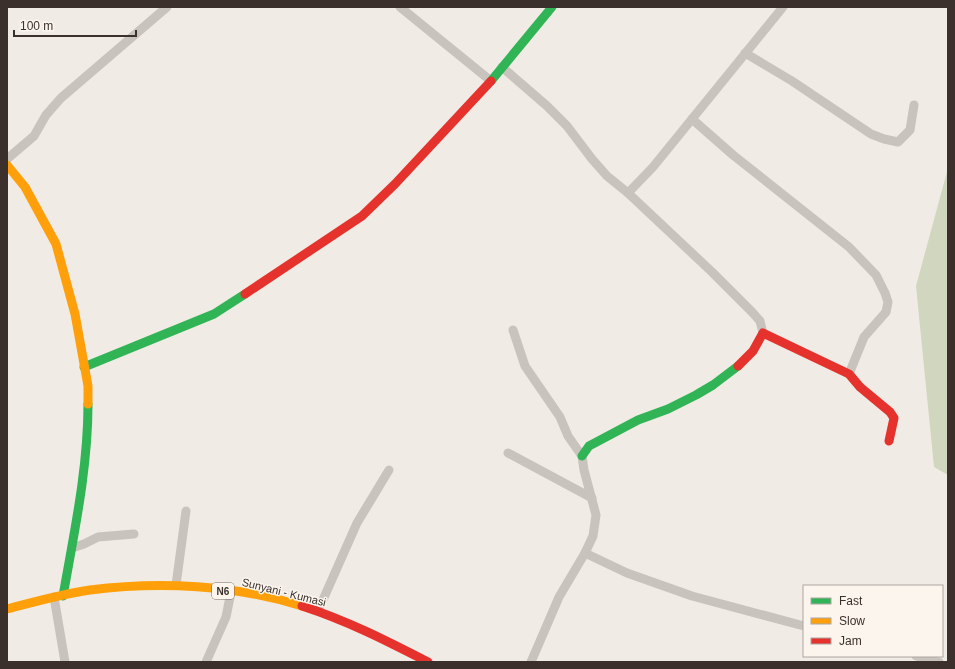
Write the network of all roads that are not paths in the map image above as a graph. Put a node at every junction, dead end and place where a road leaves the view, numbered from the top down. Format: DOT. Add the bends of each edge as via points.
graph roads {
  1 [pos="167,7"];
  2 [pos="400,7"];
  3 [pos="552,7"];
  4 [pos="783,7"];
  5 [pos="745,53"];
  6 [pos="502,67"];
  7 [pos="491,81"];
  8 [pos="914,105"];
  9 [pos="692,119"];
  10 [pos="7,159"];
  11 [pos="7,165"];
  12 [pos="628,193"];
  13 [pos="512,330"];
  14 [pos="763,333"];
  15 [pos="84,367"];
  16 [pos="849,374"];
  17 [pos="889,441"];
  18 [pos="508,453"];
  19 [pos="582,456"];
  20 [pos="389,470"];
  21 [pos="592,498"];
  22 [pos="186,511"];
  23 [pos="134,534"];
  24 [pos="72,548"];
  25 [pos="585,553"];
  26 [pos="176,586"];
  27 [pos="231,592"];
  28 [pos="59,596"];
  29 [pos="7,609"];
  30 [pos="318,612"];
  31 [pos="803,626"];
  32 [pos="920,657"];
  33 [pos="65,662"];
  34 [pos="206,662"];
  35 [pos="428,662"];
  36 [pos="531,662"];
  37 [pos="939,662"];
  1 -- 10 [label="street" via="61,98 46,115 34,136"];
  2 -- 7 [label="street"];
  3 -- 6 [label="street"];
  4 -- 5 [label="street"];
  5 -- 8 [label="street" via="871,134 884,139 898,142 910,130"];
  5 -- 9 [label="street"];
  6 -- 7 [label="street"];
  6 -- 12 [label="street" via="568,126 607,176"];
  7 -- 15 [label="street" via="362,216 214,314"];
  9 -- 12 [label="street"];
  9 -- 16 [label="street" via="849,247 876,275 888,302 886,312 864,338"];
  11 -- 15 [label="street" via="26,187 56,244 75,314"];
  12 -- 14 [label="street" via="752,312 760,321"];
  13 -- 19 [label="street" via="525,366 560,417 568,436"];
  14 -- 16 [label="street"];
  14 -- 19 [label="street" via="743,362 713,385 589,446"];
  15 -- 24 [label="street" via="88,386 88,422 84,472"];
  16 -- 17 [label="street" via="894,418"];
  18 -- 21 [label="street"];
  19 -- 21 [label="street"];
  20 -- 30 [label="street" via="357,523"];
  21 -- 25 [label="street" via="596,515 593,536"];
  22 -- 26 [label="street"];
  23 -- 24 [label="street" via="98,538"];
  24 -- 28 [label="street"];
  25 -- 31 [label="street" via="628,573 692,596"];
  25 -- 36 [label="street" via="559,597"];
  26 -- 27 [label="street, Sunyani - Kumasi / N6"];
  26 -- 28 [label="street, Sunyani - Kumasi / N6" via="90,590"];
  27 -- 30 [label="street, Sunyani - Kumasi / N6" via="256,595"];
  27 -- 34 [label="street" via="226,617"];
  28 -- 29 [label="street, Sunyani - Kumasi / N6"];
  28 -- 33 [label="street"];
  30 -- 35 [label="street, Sunyani - Kumasi / N6" via="357,626"];
  32 -- 37 [label="street"];
}
